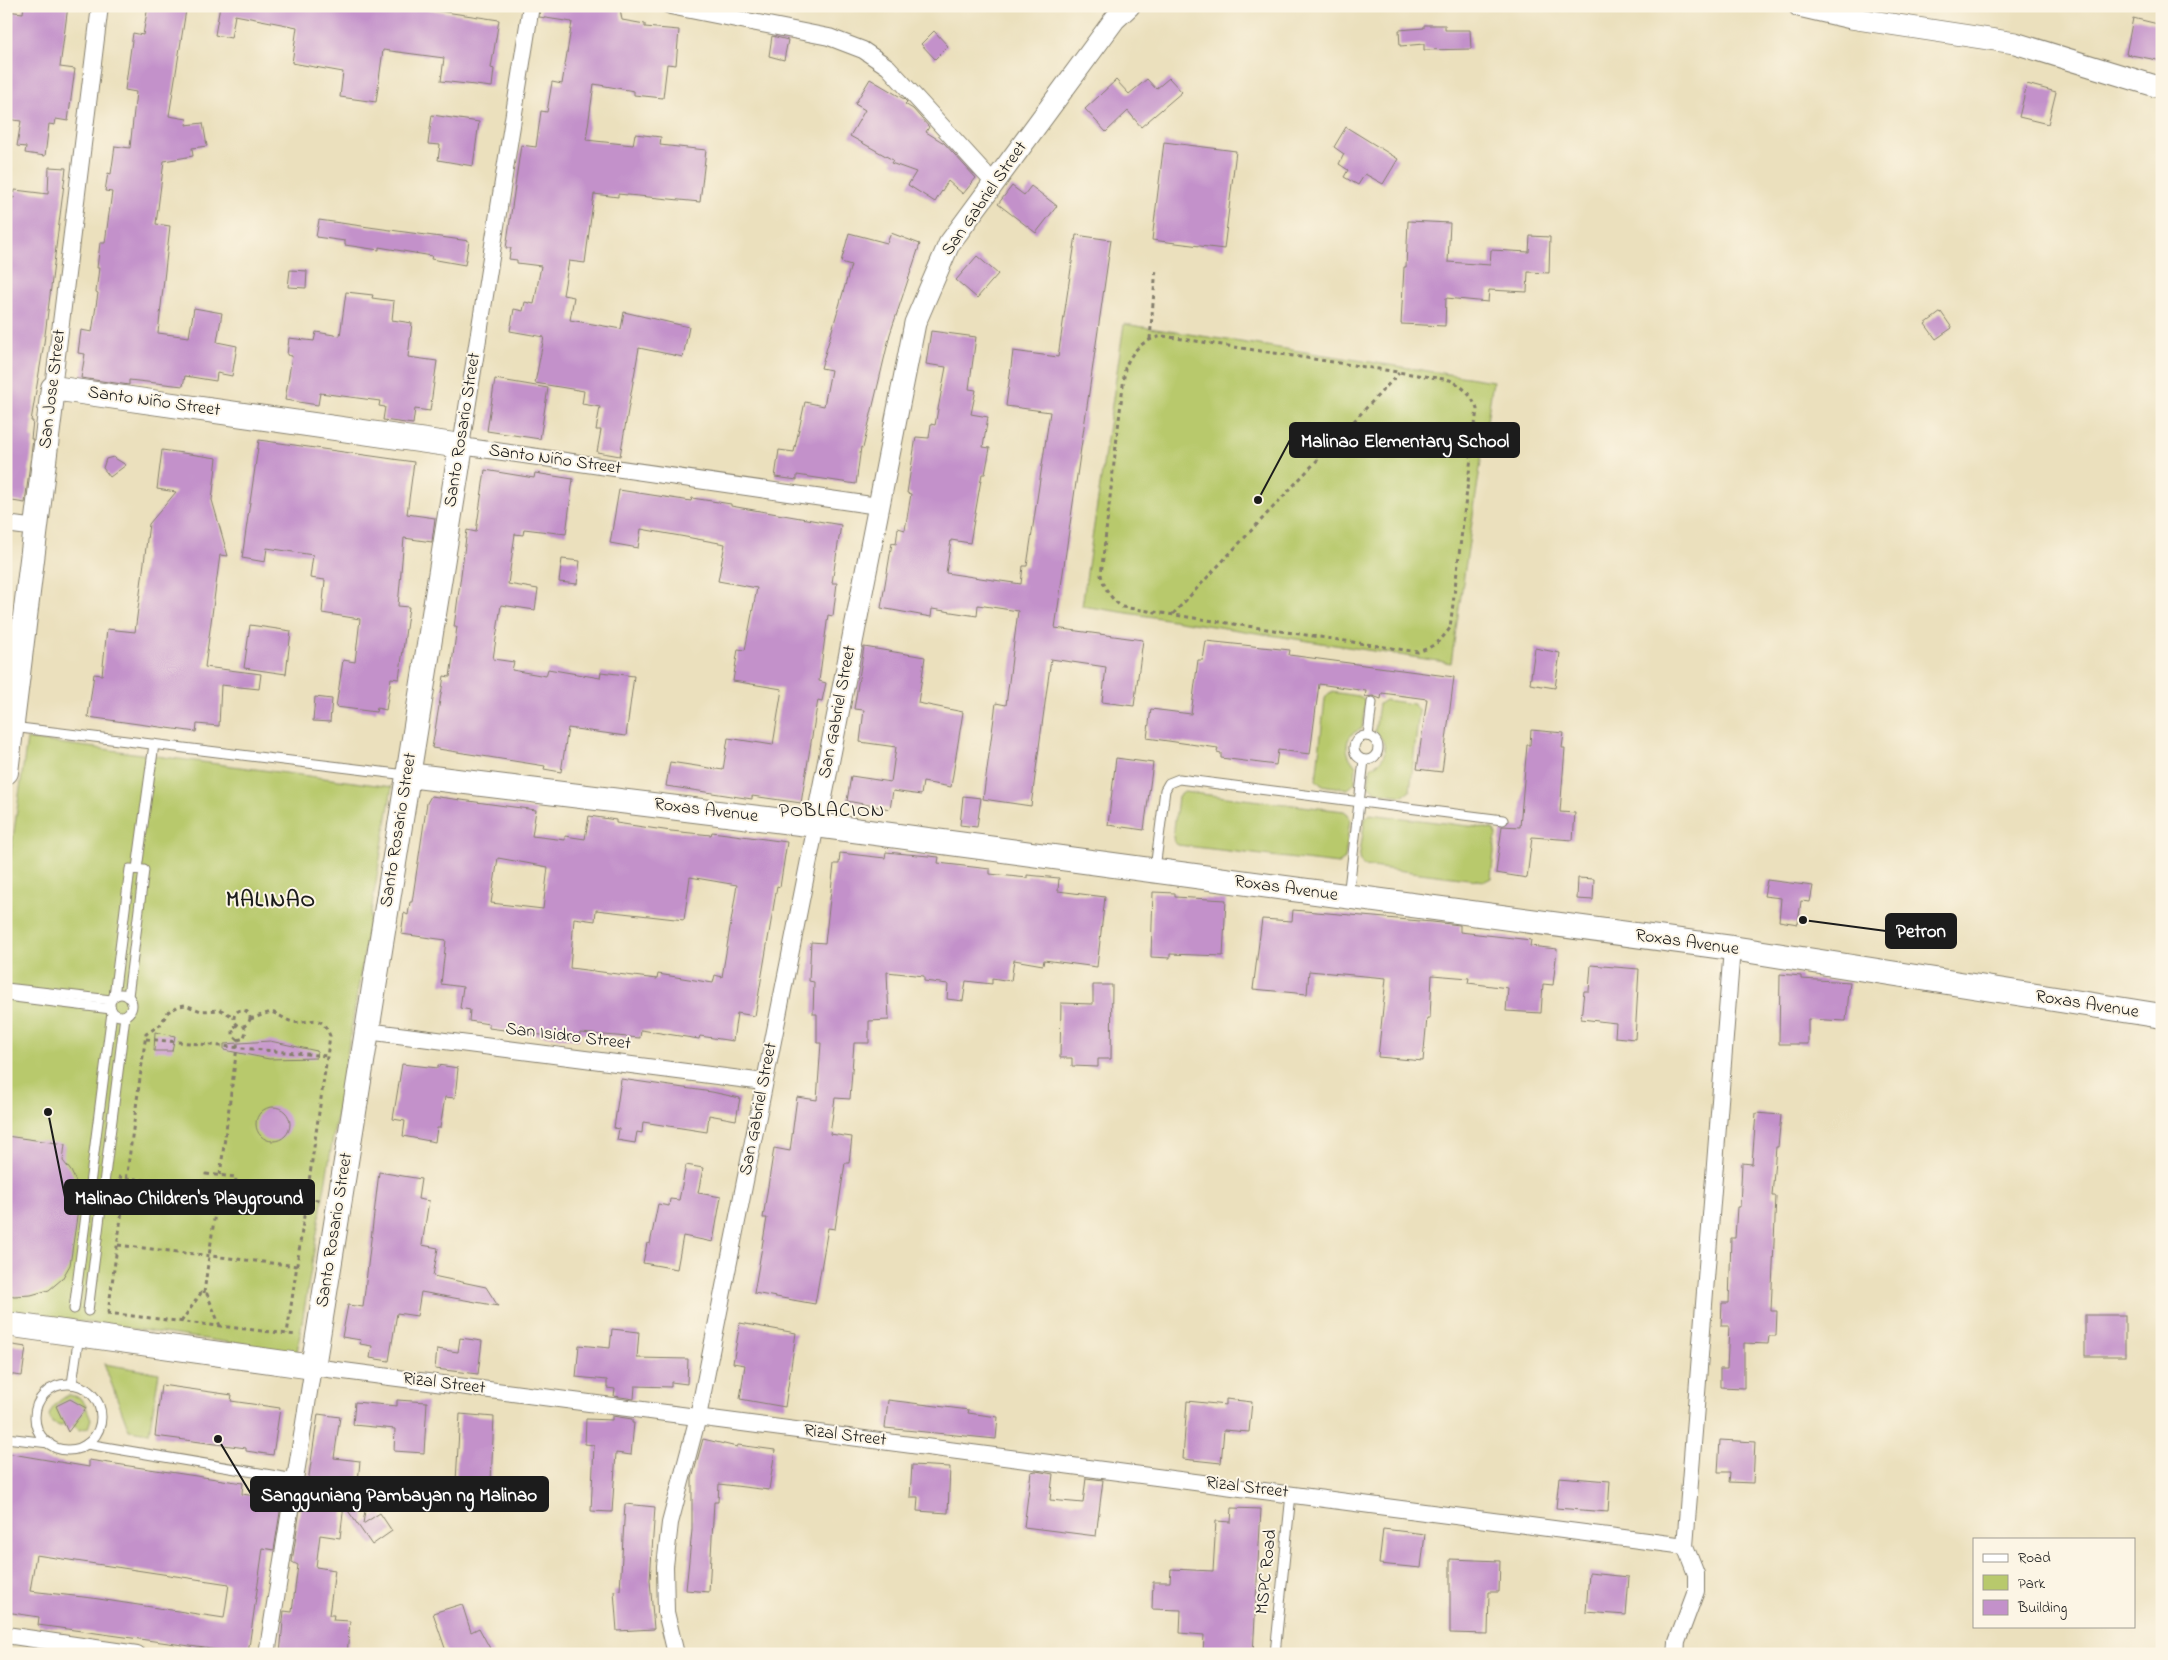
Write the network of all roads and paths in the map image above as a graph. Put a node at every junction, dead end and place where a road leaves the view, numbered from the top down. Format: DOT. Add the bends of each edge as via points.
graph roads {
  1 [pos="100,6"];
  2 [pos="531,6"];
  3 [pos="670,6"];
  4 [pos="1129,6"];
  5 [pos="1799,6"];
  6 [pos="2162,88"];
  7 [pos="994,183"];
  8 [pos="1156,268"];
  9 [pos="1150,339"];
  10 [pos="1400,372"];
  11 [pos="53,388"];
  12 [pos="461,446"];
  13 [pos="878,506"];
  14 [pos="6,524"];
  15 [pos="36,528"];
  16 [pos="1172,615"];
  17 [pos="1372,702"];
  18 [pos="9,726"];
  19 [pos="1368,736"];
  20 [pos="154,744"];
  21 [pos="1364,760"];
  22 [pos="6,772"];
  23 [pos="408,776"];
  24 [pos="1359,802"];
  25 [pos="1503,820"];
  26 [pos="816,825"];
  27 [pos="137,869"];
  28 [pos="1154,871"];
  29 [pos="1348,897"];
  30 [pos="1732,948"];
  31 [pos="6,988"];
  32 [pos="6,996"];
  33 [pos="128,996"];
  34 [pos="112,1004"];
  35 [pos="125,1016"];
  36 [pos="2162,1016"];
  37 [pos="234,1017"];
  38 [pos="250,1018"];
  39 [pos="237,1024"];
  40 [pos="244,1026"];
  41 [pos="367,1031"];
  42 [pos="146,1039"];
  43 [pos="238,1040"];
  44 [pos="237,1047"];
  45 [pos="327,1056"];
  46 [pos="764,1082"];
  47 [pos="220,1175"];
  48 [pos="105,1176"];
  49 [pos="127,1178"];
  50 [pos="204,1187"];
  51 [pos="235,1191"];
  52 [pos="307,1199"];
  53 [pos="340,1202"];
  54 [pos="216,1205"];
  55 [pos="118,1245"];
  56 [pos="209,1256"];
  57 [pos="297,1266"];
  58 [pos="204,1293"];
  59 [pos="74,1309"];
  60 [pos="88,1311"];
  61 [pos="108,1313"];
  62 [pos="181,1322"];
  63 [pos="6,1324"];
  64 [pos="220,1326"];
  65 [pos="79,1331"];
  66 [pos="287,1334"];
  67 [pos="318,1338"];
  68 [pos="313,1367"];
  69 [pos="72,1384"];
  70 [pos="698,1417"];
  71 [pos="6,1438"];
  72 [pos="49,1444"];
  73 [pos="87,1444"];
  74 [pos="295,1479"];
  75 [pos="1291,1494"];
  76 [pos="1685,1546"];
  77 [pos="6,1635"];
  78 [pos="136,1654"];
  79 [pos="267,1654"];
  80 [pos="676,1654"];
  81 [pos="1275,1654"];
  82 [pos="1676,1654"];
  1 -- 11 [label="street, San Jose Street"];
  2 -- 12 [label="street, Santo Rosario Street"];
  3 -- 7 [label="street" via="829,37 863,50 888,67"];
  4 -- 7 [label="street, San Gabriel Street" via="1115,20"];
  5 -- 6 [label="street" via="1851,18 2015,43"];
  7 -- 13 [label="street, San Gabriel Street" via="949,244 915,323"];
  8 -- 9 [label="path"];
  9 -- 10 [label="path" via="1163,336"];
  9 -- 16 [label="path" via="1138,345 1125,368 1101,574 1112,599 1122,607"];
  10 -- 16 [label="path"];
  10 -- 16 [label="path" via="1450,380 1462,386 1477,409 1450,628 1442,640 1418,652"];
  11 -- 12 [label="main road, Santo Niño Street"];
  11 -- 15 [label="main road, San Jose Street"];
  12 -- 13 [label="street, Santo Niño Street"];
  12 -- 23 [label="main road, Santo Rosario Street"];
  13 -- 26 [label="street, San Gabriel Street"];
  14 -- 15 [label="street"];
  15 -- 18 [label="main road, San Jose Street"];
  17 -- 19 [label="lane"];
  18 -- 20 [label="lane"];
  18 -- 22 [label="main road, San Jose Street"];
  19 -- 21 [label="lane" via="1374,739 1378,750 1372,759"];
  19 -- 21 [label="lane" via="1360,737 1354,747 1355,754"];
  20 -- 23 [label="lane"];
  20 -- 27 [label="lane"];
  21 -- 24 [label="lane"];
  23 -- 26 [label="main road, Roxas Avenue"];
  23 -- 41 [label="main road, Santo Rosario Street"];
  24 -- 25 [label="lane"];
  24 -- 28 [label="lane" via="1176,780 1165,790"];
  24 -- 29 [label="lane"];
  26 -- 28 [label="main road, Roxas Avenue"];
  26 -- 46 [label="street, San Gabriel Street"];
  27 -- 33 [label="lane" via="144,870"];
  27 -- 34 [label="lane" via="130,869"];
  28 -- 29 [label="main road, Roxas Avenue"];
  29 -- 30 [label="main road, Roxas Avenue"];
  30 -- 36 [label="main road, Roxas Avenue"];
  30 -- 76 [label="street"];
  31 -- 34 [label="lane"];
  32 -- 34 [label="lane"];
  33 -- 34 [label="lane" via="121,994"];
  33 -- 35 [label="lane" via="133,1005"];
  34 -- 35 [label="lane" via="118,1017"];
  34 -- 59 [label="lane"];
  35 -- 48 [label="lane"];
  37 -- 38 [label="path" via="242,1010"];
  37 -- 39 [label="path"];
  37 -- 42 [label="path" via="221,1010 201,1012 179,1006 168,1012 160,1025 148,1032"];
  38 -- 40 [label="path"];
  38 -- 45 [label="path" via="271,1012 291,1022 318,1021 330,1036"];
  39 -- 40 [label="path"];
  39 -- 43 [label="path" via="233,1035"];
  40 -- 43 [label="path" via="244,1038"];
  41 -- 46 [label="street, San Isidro Street"];
  41 -- 53 [label="main road, Santo Rosario Street"];
  42 -- 44 [label="path"];
  42 -- 49 [label="path"];
  43 -- 44 [label="path"];
  44 -- 45 [label="path"];
  44 -- 47 [label="path"];
  45 -- 52 [label="path"];
  46 -- 70 [label="street, San Gabriel Street"];
  47 -- 50 [label="path" via="206,1174"];
  47 -- 51 [label="path" via="236,1177"];
  48 -- 49 [label="path"];
  48 -- 60 [label="lane"];
  49 -- 50 [label="path"];
  49 -- 55 [label="path"];
  50 -- 54 [label="path" via="203,1204"];
  51 -- 52 [label="path"];
  51 -- 54 [label="path" via="234,1207"];
  52 -- 53 [label="path"];
  52 -- 57 [label="path"];
  53 -- 67 [label="main road, Santo Rosario Street"];
  54 -- 56 [label="path"];
  55 -- 56 [label="path"];
  55 -- 61 [label="path"];
  56 -- 57 [label="path"];
  56 -- 58 [label="path"];
  57 -- 66 [label="path"];
  58 -- 62 [label="path"];
  58 -- 64 [label="path"];
  60 -- 61 [label="path"];
  61 -- 62 [label="path"];
  62 -- 64 [label="path"];
  63 -- 65 [label="main road, Rizal Street"];
  64 -- 66 [label="path"];
  65 -- 68 [label="main road, Rizal Street"];
  65 -- 69 [label="lane"];
  66 -- 67 [label="path"];
  67 -- 68 [label="main road, Santo Rosario Street"];
  68 -- 70 [label="street, Rizal Street"];
  68 -- 74 [label="street, Santo Rosario Street"];
  69 -- 72 [label="lane" via="55,1387 38,1406 39,1431"];
  69 -- 73 [label="lane" via="88,1391 99,1406 101,1423"];
  70 -- 75 [label="street, Rizal Street"];
  70 -- 80 [label="street, San Gabriel Street" via="670,1523 665,1566 666,1612"];
  71 -- 72 [label="lane"];
  72 -- 73 [label="lane" via="64,1450"];
  73 -- 74 [label="lane"];
  74 -- 79 [label="street, Santo Rosario Street"];
  75 -- 76 [label="street, Rizal Street"];
  75 -- 81 [label="lane, MSPC Road"];
  76 -- 82 [label="street" via="1698,1582 1677,1642"];
  77 -- 78 [label="street"];
}
